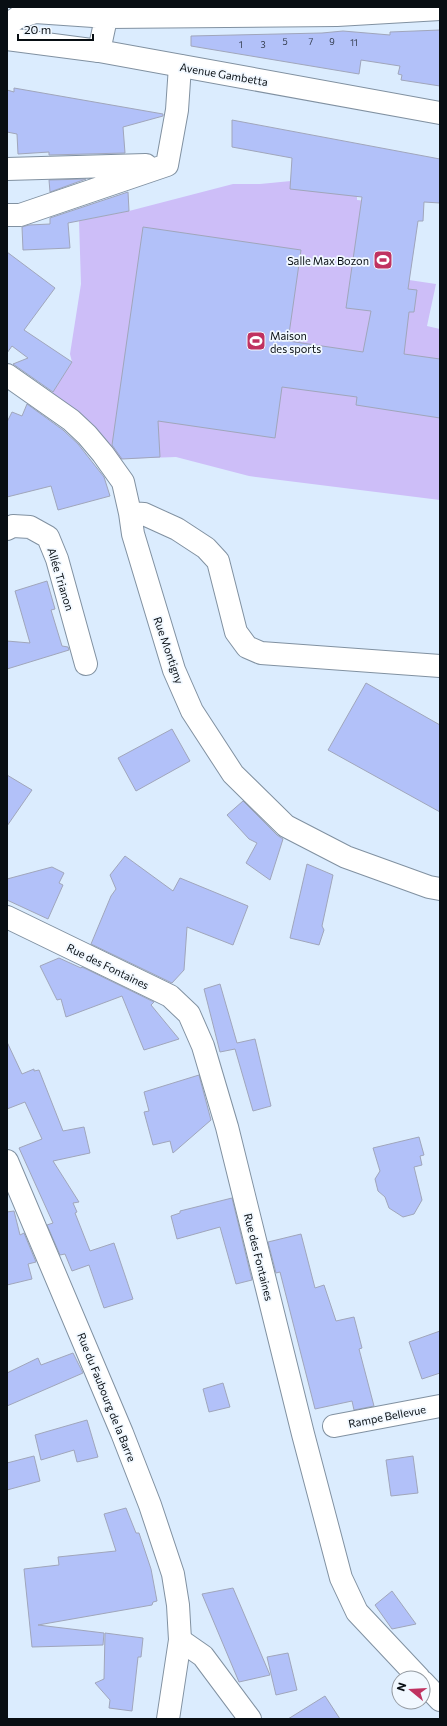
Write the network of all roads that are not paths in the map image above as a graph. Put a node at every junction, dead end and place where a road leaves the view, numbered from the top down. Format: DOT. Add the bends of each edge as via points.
graph roads {
  1 [pos="440,9"];
  2 [pos="338,11"];
  3 [pos="108,16"];
  4 [pos="7,25"];
  5 [pos="7,39"];
  6 [pos="99,51"];
  7 [pos="180,66"];
  8 [pos="440,113"];
  9 [pos="167,164"];
  10 [pos="7,169"];
  11 [pos="7,215"];
  12 [pos="7,375"];
  13 [pos="130,512"];
  14 [pos="7,529"];
  15 [pos="86,664"];
  16 [pos="440,666"];
  17 [pos="440,889"];
  18 [pos="7,917"];
  19 [pos="7,1162"];
  20 [pos="440,1406"];
  21 [pos="334,1426"];
  22 [pos="180,1640"];
  23 [pos="411,1670"];
  24 [pos="431,1690"];
  25 [pos="440,1700"];
  26 [pos="168,1719"];
  27 [pos="250,1719"];
  1 -- 2 [label="street"];
  2 -- 3 [label="street"];
  3 -- 4 [label="street" via="35,12 17,18"];
  3 -- 6 [label="street"];
  5 -- 6 [label="street, Avenue Gambetta"];
  6 -- 7 [label="street, Avenue Gambetta"];
  7 -- 8 [label="street, Avenue Gambetta"];
  7 -- 9 [label="street" via="177,110"];
  9 -- 10 [label="street"];
  9 -- 11 [label="street" via="20,215"];
  12 -- 13 [label="street, Rue Montigny" via="55,407 87,435 123,482"];
  13 -- 16 [label="street" via="144,514 177,529 206,548 218,561 236,632 247,647 261,653"];
  13 -- 17 [label="street, Rue Montigny" via="133,534 174,670 192,711 233,774 286,826 346,857"];
  14 -- 15 [label="street, Allée Trianon" via="13,526 30,527 48,537"];
  18 -- 23 [label="street, Rue des Fontaines" via="170,996 189,1014 203,1046 227,1127 341,1578 357,1612"];
  19 -- 22 [label="street, Rue du Faubourg de la Barre" via="150,1505 173,1574"];
  20 -- 21 [label="street, Rampe Bellevue"];
  22 -- 26 [label="street, Rue du Faubourg de la Barre"];
  22 -- 27 [label="street" via="203,1656"];
  24 -- 25 [label="street"];
}
